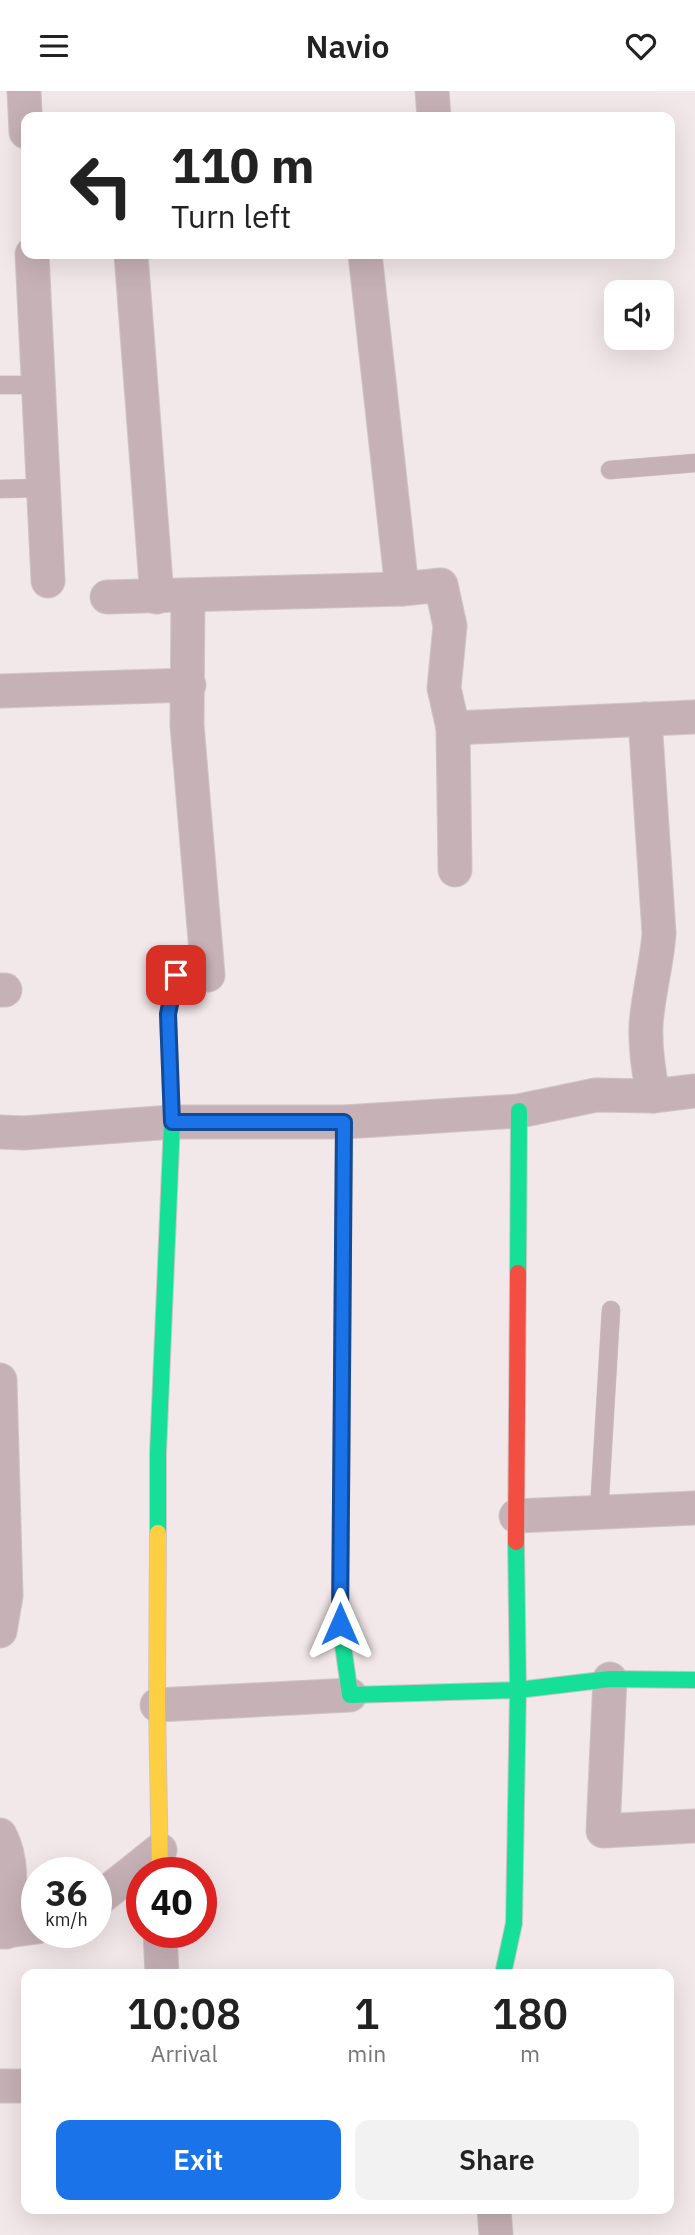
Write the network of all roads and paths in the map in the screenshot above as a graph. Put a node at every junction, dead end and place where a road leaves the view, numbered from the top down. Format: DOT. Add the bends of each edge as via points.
graph roads {
  1 [pos="24,91"];
  2 [pos="432,91"];
  3 [pos="25,112"];
  4 [pos="434,112"];
  5 [pos="21,135"];
  6 [pos="0,138"];
  7 [pos="32,259"];
  8 [pos="132,259"];
  9 [pos="366,259"];
  10 [pos="0,385"];
  11 [pos="38,385"];
  12 [pos="695,463"];
  13 [pos="610,470"];
  14 [pos="43,488"];
  15 [pos="0,489"];
  16 [pos="48,581"];
  17 [pos="402,589"];
  18 [pos="173,596"];
  19 [pos="107,597"];
  20 [pos="189,685"];
  21 [pos="0,691"];
  22 [pos="695,717"];
  23 [pos="645,719"];
  24 [pos="453,728"];
  25 [pos="455,870"];
  26 [pos="192,975"];
  27 [pos="695,1091"];
  28 [pos="653,1096"];
  29 [pos="519,1111"];
  30 [pos="172,1122"];
  31 [pos="344,1122"];
  32 [pos="0,1132"];
  33 [pos="611,1310"];
  34 [pos="0,1380"];
  35 [pos="695,1508"];
  36 [pos="599,1512"];
  37 [pos="516,1516"];
  38 [pos="0,1631"];
  39 [pos="610,1679"];
  40 [pos="695,1680"];
  41 [pos="518,1691"];
  42 [pos="350,1695"];
  43 [pos="157,1705"];
  44 [pos="695,1826"];
  45 [pos="0,1835"];
  46 [pos="160,1857"];
  47 [pos="14,1930"];
  48 [pos="161,1948"];
  49 [pos="162,1969"];
  50 [pos="504,1969"];
  51 [pos="0,2086"];
  52 [pos="21,2086"];
  53 [pos="495,2214"];
  54 [pos="496,2235"];
  1 -- 3 [label="street"];
  2 -- 4 [label="street"];
  5 -- 6 [label="street"];
  7 -- 11 [label="street"];
  8 -- 18 [label="street"];
  9 -- 17 [label="street"];
  10 -- 11 [label="lane"];
  11 -- 14 [label="street"];
  12 -- 13 [label="lane"];
  14 -- 15 [label="lane"];
  14 -- 16 [label="street"];
  17 -- 18 [label="street"];
  17 -- 24 [label="street" via="441,585 450,626 444,688"];
  18 -- 19 [label="street"];
  18 -- 20 [label="street"];
  20 -- 21 [label="street"];
  20 -- 26 [label="street"];
  22 -- 23 [label="street"];
  23 -- 24 [label="street"];
  23 -- 28 [label="street" via="659,933 646,1023"];
  24 -- 25 [label="street"];
  26 -- 30 [label="street" via="168,1014"];
  27 -- 28 [label="street"];
  28 -- 29 [label="street" via="596,1095"];
  29 -- 31 [label="street"];
  29 -- 37 [label="street"];
  30 -- 31 [label="street"];
  30 -- 32 [label="street"];
  30 -- 43 [label="street" via="158,1453"];
  31 -- 42 [label="street" via="340,1624"];
  33 -- 36 [label="lane"];
  34 -- 38 [label="street" via="6,1596"];
  35 -- 36 [label="street"];
  36 -- 37 [label="street"];
  37 -- 41 [label="street"];
  39 -- 40 [label="street"];
  39 -- 41 [label="street"];
  39 -- 44 [label="street" via="603,1831"];
  41 -- 42 [label="street"];
  41 -- 50 [label="street" via="514,1923"];
  42 -- 43 [label="street"];
  43 -- 46 [label="street"];
  45 -- 47 [label="street" via="8,1850"];
  48 -- 49 [label="street"];
  51 -- 52 [label="street"];
  53 -- 54 [label="street"];
}
